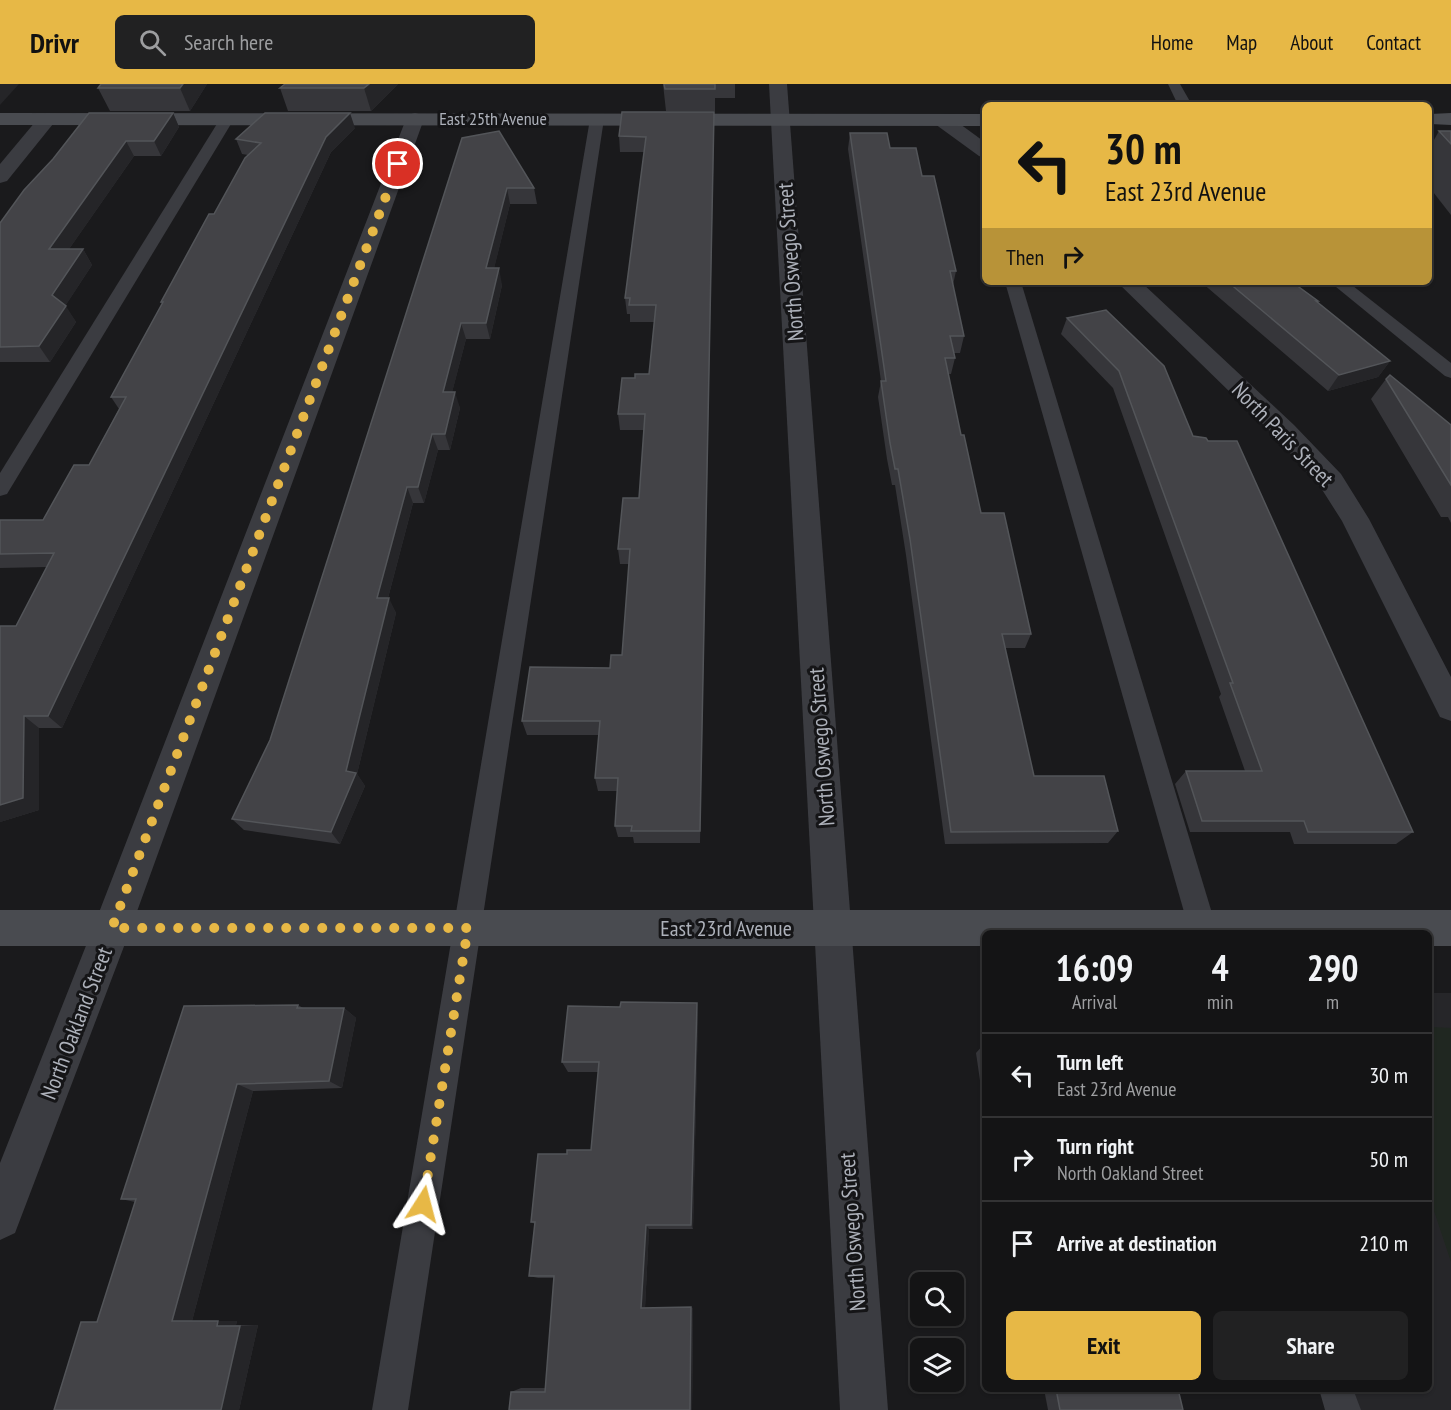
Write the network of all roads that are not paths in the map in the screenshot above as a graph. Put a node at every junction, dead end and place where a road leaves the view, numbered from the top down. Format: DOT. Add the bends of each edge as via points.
graph roads {
  1 [pos="778,84"];
  2 [pos="1174,84"];
  3 [pos="1183,102"];
  4 [pos="0,119"];
  5 [pos="48,119"];
  6 [pos="227,119"];
  7 [pos="415,119"];
  8 [pos="597,119"];
  9 [pos="781,119"];
  10 [pos="1432,119"];
  11 [pos="1451,119"];
  12 [pos="942,120"];
  13 [pos="982,120"];
  14 [pos="982,149"];
  15 [pos="0,177"];
  16 [pos="1014,285"];
  17 [pos="1131,285"];
  18 [pos="1342,285"];
  19 [pos="1451,372"];
  20 [pos="0,489"];
  21 [pos="1451,708"];
  22 [pos="0,928"];
  23 [pos="112,928"];
  24 [pos="468,928"];
  25 [pos="832,928"];
  26 [pos="1451,928"];
  27 [pos="1080,930"];
  28 [pos="1204,930"];
  29 [pos="1286,930"];
  30 [pos="0,1218"];
  31 [pos="1337,1392"];
  32 [pos="390,1410"];
  33 [pos="864,1410"];
  34 [pos="1342,1410"];
  1 -- 9 [label="street, North Oswego Street"];
  2 -- 3 [label="lane"];
  4 -- 5 [label="street, East 25th Avenue"];
  5 -- 6 [label="street, East 25th Avenue"];
  5 -- 15 [label="street"];
  6 -- 7 [label="street, East 25th Avenue"];
  6 -- 20 [label="lane"];
  7 -- 8 [label="street, East 25th Avenue"];
  7 -- 23 [label="street, North Oakland Street"];
  8 -- 9 [label="street, East 25th Avenue"];
  8 -- 24 [label="lane"];
  9 -- 12 [label="street, East 25th Avenue"];
  9 -- 25 [label="street, North Oswego Street"];
  10 -- 11 [label="street"];
  12 -- 13 [label="street, East 25th Avenue"];
  12 -- 14 [label="street"];
  16 -- 28 [label="lane"];
  17 -- 21 [label="street, North Paris Street" via="1286,431 1331,482 1355,519"];
  18 -- 19 [label="lane"];
  22 -- 23 [label="street, East 23rd Avenue"];
  23 -- 24 [label="street, East 23rd Avenue"];
  23 -- 30 [label="street, North Oakland Street"];
  24 -- 25 [label="street, East 23rd Avenue"];
  24 -- 32 [label="lane"];
  25 -- 27 [label="street, East 23rd Avenue"];
  25 -- 33 [label="street, North Oswego Street"];
  26 -- 29 [label="street, East 23rd Avenue"];
  31 -- 34 [label="lane"];
}
